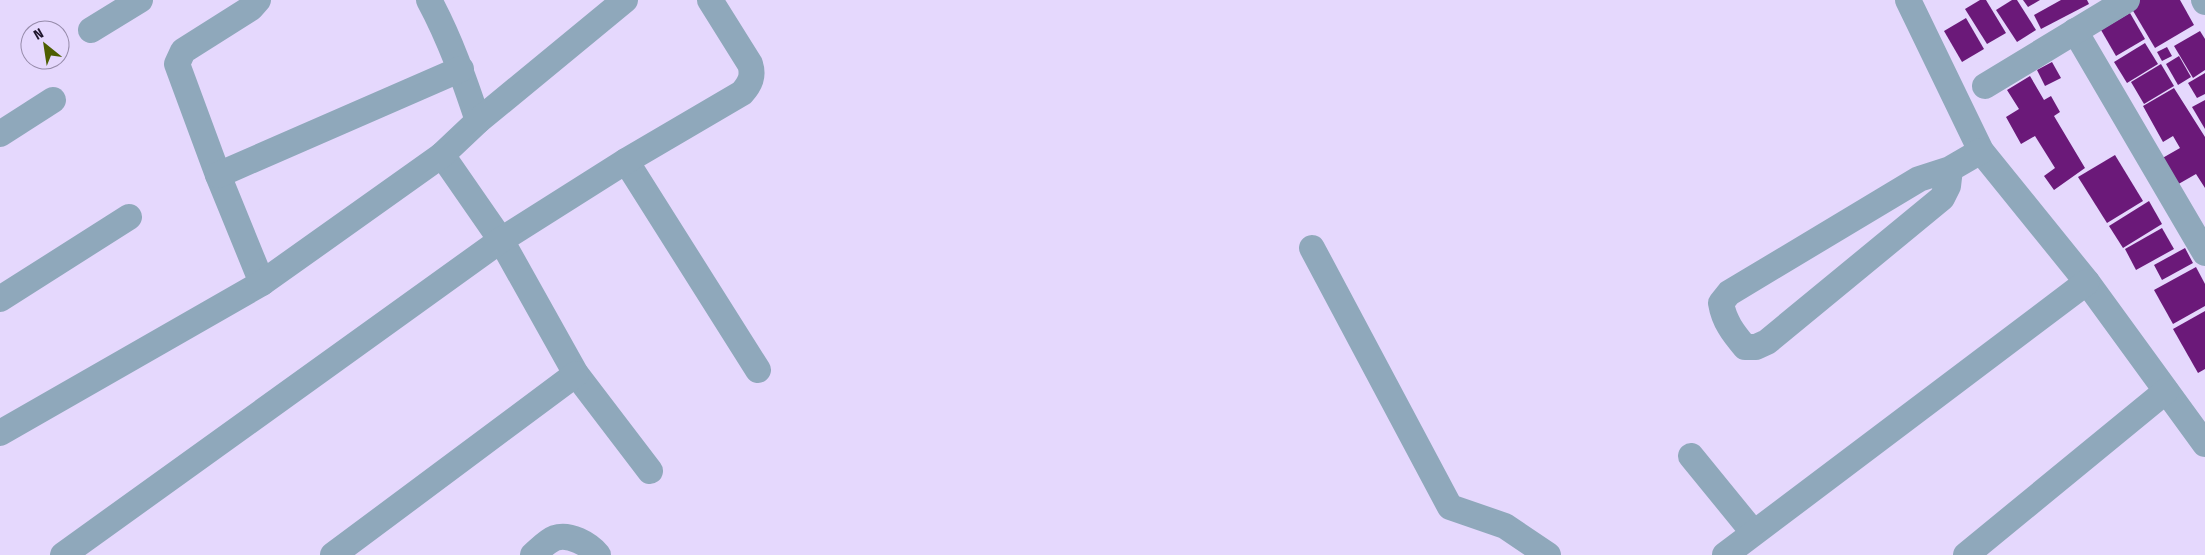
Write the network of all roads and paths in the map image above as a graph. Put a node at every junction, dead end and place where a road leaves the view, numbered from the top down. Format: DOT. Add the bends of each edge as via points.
graph roads {
  1 [pos="140,0"];
  2 [pos="258,0"];
  3 [pos="430,0"];
  4 [pos="625,0"];
  5 [pos="710,0"];
  6 [pos="1908,0"];
  7 [pos="2127,0"];
  8 [pos="90,30"];
  9 [pos="2075,31"];
  10 [pos="461,69"];
  11 [pos="1985,86"];
  12 [pos="53,100"];
  13 [pos="478,121"];
  14 [pos="0,134"];
  15 [pos="1981,151"];
  16 [pos="442,155"];
  17 [pos="626,161"];
  18 [pos="1950,169"];
  19 [pos="218,175"];
  20 [pos="129,217"];
  21 [pos="501,240"];
  22 [pos="1312,248"];
  23 [pos="2205,253"];
  24 [pos="2087,282"];
  25 [pos="262,283"];
  26 [pos="0,299"];
  27 [pos="758,370"];
  28 [pos="576,374"];
  29 [pos="2166,392"];
  30 [pos="0,433"];
  31 [pos="2205,444"];
  32 [pos="1691,456"];
  33 [pos="650,471"];
  34 [pos="1753,532"];
  35 [pos="63,555"];
  36 [pos="333,555"];
  37 [pos="533,555"];
  38 [pos="598,555"];
  39 [pos="1548,555"];
  40 [pos="1725,555"];
  41 [pos="1966,555"];
  1 -- 8 [label="street"];
  2 -- 19 [label="street" via="189,46 178,58 179,71"];
  3 -- 10 [label="street"];
  4 -- 13 [label="street"];
  5 -- 17 [label="street" via="750,64 749,84 742,93"];
  6 -- 15 [label="street"];
  7 -- 9 [label="street"];
  9 -- 11 [label="street"];
  9 -- 23 [label="street"];
  10 -- 13 [label="street"];
  10 -- 19 [label="street"];
  12 -- 14 [label="street"];
  13 -- 16 [label="street"];
  15 -- 18 [label="street"];
  15 -- 24 [label="street"];
  16 -- 21 [label="street"];
  16 -- 25 [label="street"];
  17 -- 21 [label="street"];
  17 -- 27 [label="street"];
  18 -- 18 [label="street" via="1919,178 1729,293 1721,303 1724,318 1733,332 1745,346 1756,347 1767,342 1942,198 1948,186"];
  19 -- 25 [label="street"];
  20 -- 26 [label="street"];
  21 -- 28 [label="street"];
  21 -- 35 [label="street"];
  22 -- 39 [label="street" via="1450,507 1505,526"];
  24 -- 29 [label="street"];
  24 -- 34 [label="street"];
  25 -- 30 [label="street"];
  28 -- 33 [label="street"];
  28 -- 36 [label="street"];
  29 -- 31 [label="street"];
  29 -- 41 [label="street"];
  32 -- 34 [label="street"];
  34 -- 40 [label="street"];
  37 -- 38 [label="street" via="553,538 563,536 592,548"];
}
